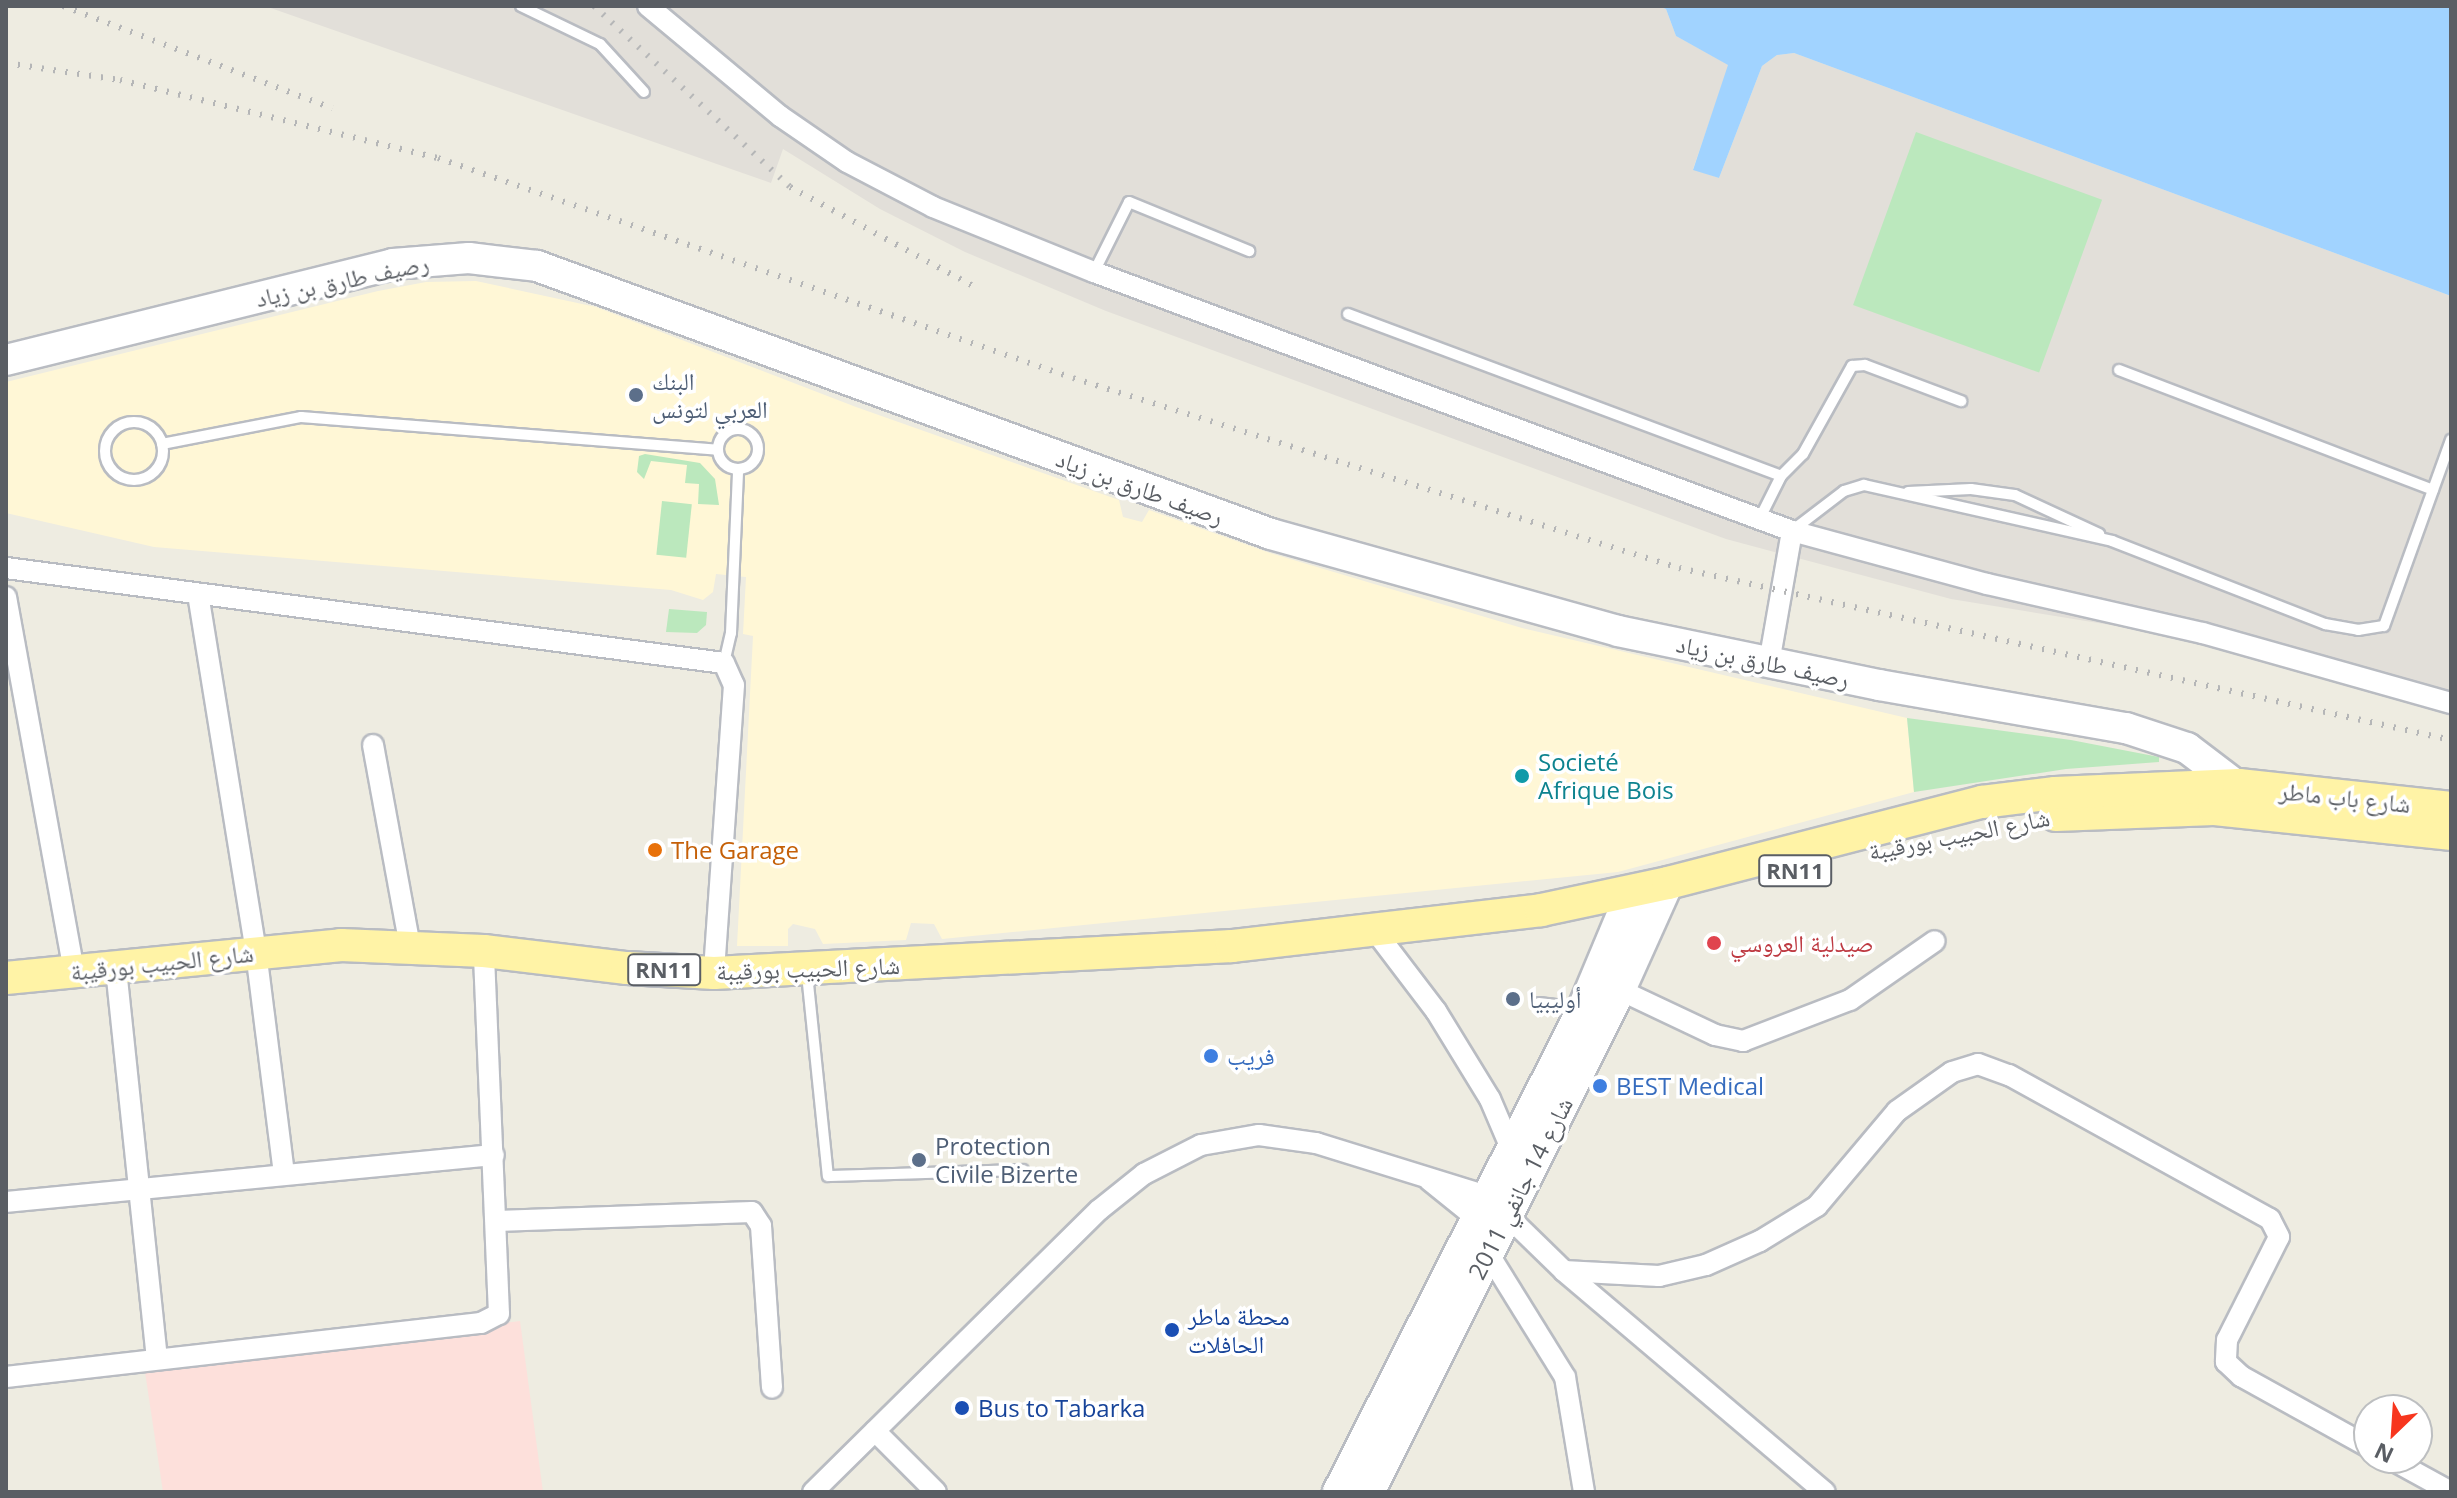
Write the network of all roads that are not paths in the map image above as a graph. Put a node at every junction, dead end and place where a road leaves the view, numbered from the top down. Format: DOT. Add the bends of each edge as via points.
graph roads {
  1 [pos="521,6"];
  2 [pos="648,6"];
  3 [pos="644,92"];
  4 [pos="1249,251"];
  5 [pos="1094,272"];
  6 [pos="1348,314"];
  7 [pos="6,360"];
  8 [pos="2119,370"];
  9 [pos="1961,401"];
  10 [pos="2451,440"];
  11 [pos="162,444"];
  12 [pos="718,450"];
  13 [pos="738,470"];
  14 [pos="1781,476"];
  15 [pos="2433,490"];
  16 [pos="1893,492"];
  17 [pos="1760,518"];
  18 [pos="1792,531"];
  19 [pos="2112,541"];
  20 [pos="6,568"];
  21 [pos="198,594"];
  22 [pos="6,597"];
  23 [pos="724,663"];
  24 [pos="1769,663"];
  25 [pos="2451,703"];
  26 [pos="373,745"];
  27 [pos="2239,785"];
  28 [pos="2451,808"];
  29 [pos="2268,813"];
  30 [pos="2451,834"];
  31 [pos="1646,899"];
  32 [pos="1379,935"];
  33 [pos="1935,941"];
  34 [pos="410,946"];
  35 [pos="484,951"];
  36 [pos="256,952"];
  37 [pos="116,969"];
  38 [pos="807,970"];
  39 [pos="74,972"];
  40 [pos="714,973"];
  41 [pos="6,978"];
  42 [pos="1620,990"];
  43 [pos="1539,1003"];
  44 [pos="1583,1008"];
  45 [pos="1512,1149"];
  46 [pos="494,1155"];
  47 [pos="1023,1170"];
  48 [pos="284,1174"];
  49 [pos="1523,1182"];
  50 [pos="139,1191"];
  51 [pos="6,1202"];
  52 [pos="497,1221"];
  53 [pos="1491,1222"];
  54 [pos="1564,1271"];
  55 [pos="157,1358"];
  56 [pos="6,1377"];
  57 [pos="772,1388"];
  58 [pos="875,1431"];
  59 [pos="2353,1438"];
  60 [pos="2418,1474"];
  61 [pos="832,1484"];
  62 [pos="813,1492"];
  63 [pos="936,1492"];
  64 [pos="1338,1492"];
  65 [pos="1369,1492"];
  66 [pos="1584,1492"];
  67 [pos="1825,1492"];
  68 [pos="2451,1492"];
  1 -- 3 [label="lane" via="600,44"];
  2 -- 5 [label="street" via="780,116 847,162 933,207"];
  4 -- 5 [label="lane" via="1129,202"];
  5 -- 17 [label="street"];
  6 -- 14 [label="lane"];
  7 -- 24 [label="main road, رصيف طارق بن زياد" via="393,264 469,258 525,264 568,275 1271,534 1539,611"];
  8 -- 15 [label="lane"];
  9 -- 14 [label="lane" via="1865,365 1852,366 1803,454"];
  10 -- 15 [label="lane"];
  11 -- 11 [label="lane" via="154,429 127,423 107,440 105,459 123,479 144,480 159,467"];
  11 -- 12 [label="lane" via="301,417"];
  12 -- 13 [label="lane" via="724,464"];
  12 -- 13 [label="lane" via="722,437 733,429 753,435 758,454 751,465"];
  13 -- 23 [label="lane" via="731,633"];
  14 -- 17 [label="lane"];
  15 -- 19 [label="lane" via="2384,626 2358,630 2325,624"];
  16 -- 18 [label="lane" via="1855,485"];
  16 -- 19 [label="lane"];
  16 -- 19 [label="lane" via="1971,489 2015,495"];
  17 -- 18 [label="street"];
  18 -- 24 [label="street"];
  18 -- 25 [label="street" via="1987,584 2215,636"];
  20 -- 21 [label="street"];
  21 -- 23 [label="street"];
  21 -- 36 [label="street"];
  22 -- 39 [label="street"];
  23 -- 40 [label="street" via="734,685"];
  24 -- 27 [label="main road, رصيف طارق بن زياد" via="2126,728 2187,748"];
  26 -- 34 [label="street"];
  27 -- 28 [label="main road, شارع باب ماطر / RN11"];
  27 -- 29 [label="main road, رصيف طارق بن زياد"];
  27 -- 31 [label="main road, شارع الحبيب بورقيبة / RN11" via="2107,787 1982,802"];
  29 -- 30 [label="main road, شارع باب ماطر / RN11"];
  29 -- 31 [label="main road, شارع الحبيب بورقيبة / RN11" via="2161,807 1987,824"];
  31 -- 32 [label="main road, شارع الحبيب بورقيبة / RN11" via="1484,938"];
  31 -- 42 [label="main road, شارع 14 جانفي 2011"];
  31 -- 44 [label="main road, شارع 14 جانفي 2011"];
  32 -- 38 [label="main road, شارع الحبيب بورقيبة / RN11"];
  32 -- 45 [label="street" via="1476,1075"];
  33 -- 42 [label="street" via="1850,1000 1743,1041 1715,1035"];
  34 -- 35 [label="main road, شارع الحبيب بورقيبة / RN11"];
  34 -- 36 [label="main road, شارع الحبيب بورقيبة / RN11"];
  35 -- 40 [label="main road, شارع الحبيب بورقيبة / RN11"];
  35 -- 46 [label="street"];
  36 -- 37 [label="main road, شارع الحبيب بورقيبة / RN11"];
  36 -- 48 [label="street"];
  37 -- 39 [label="main road, شارع الحبيب بورقيبة / RN11"];
  37 -- 50 [label="street"];
  38 -- 40 [label="main road, شارع الحبيب بورقيبة / RN11"];
  38 -- 47 [label="lane" via="828,1176"];
  39 -- 41 [label="main road, شارع الحبيب بورقيبة / RN11"];
  42 -- 49 [label="main road, شارع 14 جانفي 2011"];
  43 -- 44 [label="lane"];
  44 -- 45 [label="main road, شارع 14 جانفي 2011"];
  45 -- 49 [label="street"];
  45 -- 53 [label="main road, شارع 14 جانفي 2011"];
  46 -- 48 [label="street"];
  46 -- 52 [label="street"];
  48 -- 50 [label="street"];
  49 -- 53 [label="main road, شارع 14 جانفي 2011"];
  50 -- 51 [label="street"];
  50 -- 55 [label="street"];
  52 -- 55 [label="street" via="501,1304 491,1320"];
  52 -- 57 [label="street" via="752,1212 761,1226"];
  53 -- 54 [label="street" via="1534,1242"];
  53 -- 58 [label="street" via="1429,1180 1289,1137 1229,1138 1172,1157 1099,1210"];
  53 -- 64 [label="main road, شارع 14 جانفي 2011"];
  53 -- 65 [label="main road, شارع 14 جانفي 2011"];
  53 -- 66 [label="street" via="1565,1377"];
  54 -- 59 [label="street" via="1659,1276 1706,1265 1760,1241 1817,1206 1897,1111 1952,1072 1978,1064 2009,1075 2270,1219 2279,1237 2227,1340 2226,1362 2241,1376"];
  54 -- 67 [label="street"];
  55 -- 56 [label="street"];
  58 -- 61 [label="street"];
  58 -- 63 [label="street"];
  60 -- 68 [label="street"];
  61 -- 62 [label="street"];
}
